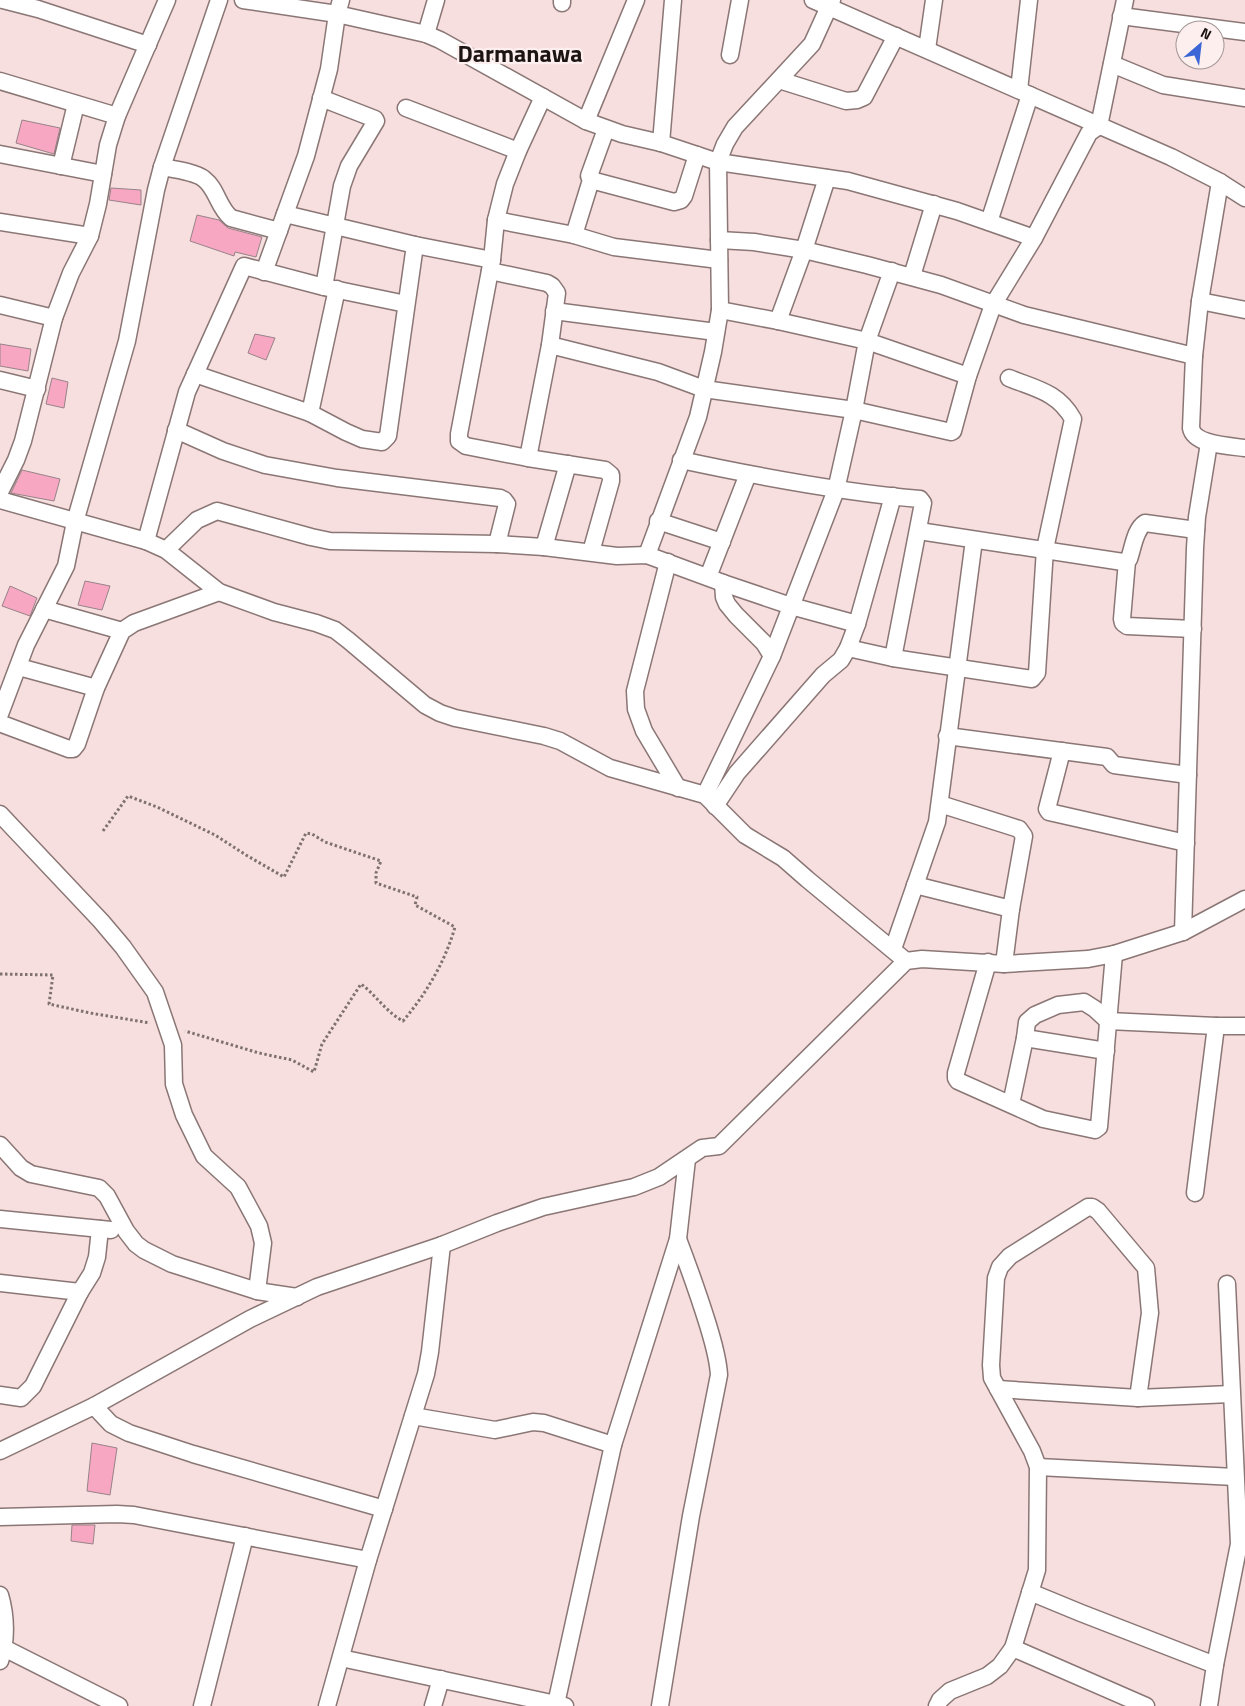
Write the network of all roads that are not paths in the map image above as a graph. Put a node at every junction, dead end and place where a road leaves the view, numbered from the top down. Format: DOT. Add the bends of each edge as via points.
graph roads {
  1 [pos="3,0"];
  2 [pos="166,0"];
  3 [pos="219,0"];
  4 [pos="243,0"];
  5 [pos="436,0"];
  6 [pos="636,0"];
  7 [pos="673,0"];
  8 [pos="740,0"];
  9 [pos="812,0"];
  10 [pos="934,0"];
  11 [pos="1029,0"];
  12 [pos="1124,0"];
  13 [pos="831,4"];
  14 [pos="39,5"];
  15 [pos="339,7"];
  16 [pos="1121,16"];
  17 [pos="1245,32"];
  18 [pos="426,34"];
  19 [pos="896,36"];
  20 [pos="148,45"];
  21 [pos="928,49"];
  22 [pos="730,55"];
  23 [pos="1112,64"];
  24 [pos="779,80"];
  25 [pos="0,81"];
  26 [pos="1024,92"];
  27 [pos="543,97"];
  28 [pos="321,98"];
  29 [pos="1245,98"];
  30 [pos="76,104"];
  31 [pos="406,108"];
  32 [pos="117,116"];
  33 [pos="586,122"];
  34 [pos="1099,126"];
  35 [pos="606,129"];
  36 [pos="661,143"];
  37 [pos="518,151"];
  38 [pos="0,154"];
  39 [pos="697,155"];
  40 [pos="718,162"];
  41 [pos="60,166"];
  42 [pos="162,167"];
  43 [pos="103,174"];
  44 [pos="827,178"];
  45 [pos="590,180"];
  46 [pos="1220,182"];
  47 [pos="1245,198"];
  48 [pos="934,204"];
  49 [pos="285,214"];
  50 [pos="496,220"];
  51 [pos="0,222"];
  52 [pos="990,222"];
  53 [pos="334,225"];
  54 [pos="279,231"];
  55 [pos="574,235"];
  56 [pos="90,236"];
  57 [pos="1034,238"];
  58 [pos="719,240"];
  59 [pos="415,245"];
  60 [pos="804,250"];
  61 [pos="719,260"];
  62 [pos="491,266"];
  63 [pos="892,271"];
  64 [pos="264,272"];
  65 [pos="912,276"];
  66 [pos="331,288"];
  67 [pos="1200,301"];
  68 [pos="406,304"];
  69 [pos="0,305"];
  70 [pos="993,305"];
  71 [pos="720,310"];
  72 [pos="1245,310"];
  73 [pos="554,311"];
  74 [pos="54,318"];
  75 [pos="778,321"];
  76 [pos="716,332"];
  77 [pos="867,342"];
  78 [pos="550,345"];
  79 [pos="1194,356"];
  80 [pos="195,374"];
  81 [pos="968,376"];
  82 [pos="1009,378"];
  83 [pos="0,380"];
  84 [pos="37,389"];
  85 [pos="704,389"];
  86 [pos="854,410"];
  87 [pos="310,413"];
  88 [pos="176,430"];
  89 [pos="1209,443"];
  90 [pos="1245,448"];
  91 [pos="528,458"];
  92 [pos="681,460"];
  93 [pos="568,464"];
  94 [pos="748,474"];
  95 [pos="836,490"];
  96 [pos="0,492"];
  97 [pos="892,496"];
  98 [pos="0,500"];
  99 [pos="658,521"];
  100 [pos="75,522"];
  101 [pos="1196,530"];
  102 [pos="918,531"];
  103 [pos="974,540"];
  104 [pos="146,541"];
  105 [pos="722,542"];
  106 [pos="497,544"];
  107 [pos="544,547"];
  108 [pos="1045,549"];
  109 [pos="166,550"];
  110 [pos="591,552"];
  111 [pos="647,555"];
  112 [pos="1127,561"];
  113 [pos="668,562"];
  114 [pos="716,580"];
  115 [pos="219,592"];
  116 [pos="791,606"];
  117 [pos="44,609"];
  118 [pos="857,624"];
  119 [pos="1193,629"];
  120 [pos="122,631"];
  121 [pos="848,648"];
  122 [pos="772,656"];
  123 [pos="893,658"];
  124 [pos="19,667"];
  125 [pos="957,668"];
  126 [pos="96,688"];
  127 [pos="0,714"];
  128 [pos="0,722"];
  129 [pos="948,736"];
  130 [pos="1062,750"];
  131 [pos="1188,775"];
  132 [pos="678,788"];
  133 [pos="710,801"];
  134 [pos="940,804"];
  135 [pos="0,814"];
  136 [pos="1186,843"];
  137 [pos="915,886"];
  138 [pos="1245,899"];
  139 [pos="1011,908"];
  140 [pos="1183,932"];
  141 [pos="893,949"];
  142 [pos="1114,954"];
  143 [pos="906,961"];
  144 [pos="996,963"];
  145 [pos="1108,1021"];
  146 [pos="1216,1026"];
  147 [pos="1245,1026"];
  148 [pos="1025,1038"];
  149 [pos="1106,1051"];
  150 [pos="1011,1104"];
  151 [pos="0,1145"];
  152 [pos="687,1159"];
  153 [pos="1195,1193"];
  154 [pos="0,1219"];
  155 [pos="100,1229"];
  156 [pos="126,1231"];
  157 [pos="678,1240"];
  158 [pos="442,1244"];
  159 [pos="0,1283"];
  160 [pos="1227,1284"];
  161 [pos="257,1291"];
  162 [pos="80,1292"];
  163 [pos="297,1297"];
  164 [pos="998,1389"];
  165 [pos="0,1395"];
  166 [pos="1138,1398"];
  167 [pos="1236,1403"];
  168 [pos="94,1406"];
  169 [pos="413,1416"];
  170 [pos="613,1445"];
  171 [pos="0,1451"];
  172 [pos="1038,1467"];
  173 [pos="1235,1477"];
  174 [pos="384,1510"];
  175 [pos="0,1517"];
  176 [pos="245,1536"];
  177 [pos="368,1560"];
  178 [pos="1239,1578"];
  179 [pos="1030,1592"];
  180 [pos="0,1595"];
  181 [pos="1013,1648"];
  182 [pos="1,1652"];
  183 [pos="341,1658"];
  184 [pos="1214,1665"];
  185 [pos="441,1679"];
  186 [pos="101,1702"];
  187 [pos="561,1705"];
  188 [pos="119,1706"];
  189 [pos="202,1706"];
  190 [pos="327,1706"];
  191 [pos="432,1706"];
  192 [pos="660,1706"];
  193 [pos="937,1706"];
  194 [pos="1146,1706"];
  195 [pos="1210,1706"];
  1 -- 14 [label="street"];
  2 -- 20 [label="street"];
  3 -- 42 [label="street"];
  4 -- 15 [label="street"];
  5 -- 18 [label="street"];
  6 -- 33 [label="street"];
  7 -- 36 [label="street"];
  8 -- 22 [label="street"];
  9 -- 13 [label="street"];
  10 -- 21 [label="street"];
  11 -- 26 [label="street"];
  12 -- 16 [label="street"];
  13 -- 19 [label="street"];
  13 -- 24 [label="street" via="812,44"];
  14 -- 20 [label="street"];
  15 -- 18 [label="street"];
  15 -- 28 [label="street"];
  16 -- 17 [label="street"];
  16 -- 23 [label="street"];
  18 -- 27 [label="street"];
  19 -- 21 [label="street"];
  19 -- 24 [label="street" via="864,97 857,100 846,100"];
  20 -- 32 [label="street"];
  21 -- 26 [label="street"];
  23 -- 29 [label="street" via="1163,85"];
  23 -- 34 [label="street"];
  24 -- 40 [label="street" via="735,128"];
  25 -- 30 [label="street"];
  26 -- 34 [label="street"];
  26 -- 52 [label="street"];
  27 -- 33 [label="street"];
  27 -- 37 [label="street"];
  28 -- 49 [label="street" via="306,156"];
  28 -- 53 [label="street" via="376,121 349,166"];
  30 -- 32 [label="street"];
  30 -- 41 [label="street"];
  31 -- 37 [label="street"];
  32 -- 43 [label="street"];
  33 -- 35 [label="street"];
  34 -- 46 [label="street"];
  34 -- 57 [label="street" via="1089,133"];
  35 -- 36 [label="street"];
  35 -- 45 [label="street"];
  36 -- 39 [label="street"];
  37 -- 50 [label="street"];
  38 -- 41 [label="street"];
  39 -- 40 [label="street"];
  39 -- 45 [label="street" via="684,196 674,202"];
  40 -- 44 [label="street"];
  40 -- 58 [label="street"];
  41 -- 43 [label="street"];
  42 -- 54 [label="street" via="203,177 210,184 224,213 231,218"];
  42 -- 100 [label="street" via="127,341"];
  43 -- 56 [label="street"];
  44 -- 48 [label="street"];
  44 -- 60 [label="street"];
  45 -- 55 [label="street"];
  46 -- 47 [label="street"];
  46 -- 67 [label="street"];
  48 -- 52 [label="street"];
  48 -- 65 [label="street"];
  49 -- 53 [label="street"];
  49 -- 54 [label="street"];
  50 -- 55 [label="street"];
  50 -- 62 [label="street"];
  51 -- 56 [label="street"];
  52 -- 57 [label="street"];
  53 -- 59 [label="street"];
  53 -- 66 [label="street"];
  54 -- 64 [label="street"];
  55 -- 61 [label="street" via="614,247"];
  56 -- 74 [label="street" via="71,273"];
  57 -- 70 [label="street"];
  58 -- 60 [label="street"];
  58 -- 61 [label="street"];
  59 -- 62 [label="street"];
  59 -- 68 [label="street"];
  60 -- 63 [label="street"];
  60 -- 75 [label="street"];
  61 -- 71 [label="street"];
  62 -- 73 [label="street" via="552,286 557,293"];
  62 -- 91 [label="street" via="459,441 466,446"];
  63 -- 65 [label="street"];
  63 -- 77 [label="street"];
  64 -- 66 [label="street"];
  64 -- 80 [label="street" via="244,266 241,269"];
  65 -- 70 [label="street"];
  66 -- 68 [label="street"];
  66 -- 87 [label="street"];
  67 -- 72 [label="street"];
  67 -- 79 [label="street"];
  68 -- 87 [label="street" via="386,440 362,439"];
  69 -- 74 [label="street"];
  70 -- 79 [label="street"];
  70 -- 81 [label="street"];
  71 -- 75 [label="street"];
  71 -- 76 [label="street"];
  73 -- 76 [label="street"];
  73 -- 78 [label="street"];
  74 -- 84 [label="street"];
  75 -- 77 [label="street"];
  76 -- 85 [label="street"];
  77 -- 81 [label="street"];
  77 -- 86 [label="street"];
  78 -- 85 [label="street" via="658,372"];
  78 -- 91 [label="street"];
  79 -- 89 [label="street" via="1192,434"];
  80 -- 87 [label="street"];
  80 -- 88 [label="street"];
  81 -- 86 [label="street" via="955,429 951,432"];
  82 -- 108 [label="street" via="1054,395 1073,419"];
  83 -- 84 [label="street"];
  84 -- 96 [label="street" via="16,460"];
  85 -- 86 [label="street"];
  85 -- 92 [label="street" via="698,417"];
  86 -- 95 [label="street"];
  88 -- 104 [label="street"];
  88 -- 106 [label="street" via="265,465 337,478 500,498 507,504"];
  89 -- 90 [label="street"];
  89 -- 101 [label="street"];
  91 -- 93 [label="street"];
  92 -- 94 [label="street"];
  92 -- 99 [label="street"];
  93 -- 107 [label="street"];
  93 -- 110 [label="street" via="605,470 611,475"];
  94 -- 95 [label="street"];
  94 -- 105 [label="street"];
  95 -- 97 [label="street"];
  95 -- 116 [label="street"];
  97 -- 102 [label="street" via="922,501"];
  97 -- 118 [label="street"];
  98 -- 100 [label="street"];
  99 -- 105 [label="street"];
  99 -- 111 [label="street"];
  100 -- 104 [label="street"];
  100 -- 117 [label="street" via="66,566"];
  101 -- 112 [label="street" via="1146,523 1139,528"];
  101 -- 119 [label="street"];
  102 -- 103 [label="street"];
  102 -- 123 [label="street"];
  103 -- 108 [label="street"];
  103 -- 125 [label="street"];
  104 -- 109 [label="street"];
  105 -- 114 [label="street"];
  106 -- 107 [label="street"];
  106 -- 109 [label="street" via="330,541 216,511 197,520"];
  107 -- 110 [label="street"];
  108 -- 112 [label="street"];
  108 -- 125 [label="street" via="1038,673 1032,679"];
  109 -- 115 [label="street"];
  110 -- 111 [label="street" via="617,556"];
  111 -- 113 [label="street"];
  112 -- 119 [label="street" via="1124,623 1127,626"];
  113 -- 114 [label="street"];
  113 -- 132 [label="street" via="635,691 636,709 644,731"];
  114 -- 116 [label="street"];
  114 -- 122 [label="street" via="727,604"];
  115 -- 120 [label="street" via="134,623"];
  115 -- 132 [label="street" via="335,630 425,705 440,713 560,741 610,768"];
  116 -- 118 [label="street"];
  116 -- 122 [label="street"];
  117 -- 120 [label="street"];
  117 -- 124 [label="street"];
  118 -- 121 [label="street"];
  119 -- 131 [label="street"];
  120 -- 126 [label="street"];
  121 -- 123 [label="street"];
  121 -- 133 [label="street" via="841,660"];
  122 -- 133 [label="street"];
  123 -- 125 [label="street"];
  124 -- 126 [label="street"];
  124 -- 127 [label="street"];
  125 -- 129 [label="street"];
  126 -- 128 [label="street" via="73,749"];
  129 -- 130 [label="street"];
  129 -- 134 [label="street"];
  130 -- 131 [label="street" via="1107,757 1114,765"];
  130 -- 136 [label="street" via="1047,809 1049,812"];
  131 -- 136 [label="street"];
  132 -- 133 [label="street"];
  133 -- 141 [label="street" via="745,835 783,858"];
  134 -- 137 [label="street"];
  134 -- 139 [label="street" via="1023,833"];
  135 -- 161 [label="street" via="101,921 155,992 173,1045 174,1084 184,1115 204,1156 238,1187 259,1226 263,1242"];
  136 -- 140 [label="street"];
  137 -- 139 [label="street"];
  137 -- 141 [label="street"];
  138 -- 140 [label="street"];
  139 -- 144 [label="street"];
  140 -- 142 [label="street"];
  141 -- 143 [label="street"];
  142 -- 144 [label="street" via="1088,959"];
  142 -- 145 [label="street"];
  143 -- 144 [label="street"];
  143 -- 152 [label="street" via="719,1146 702,1148"];
  144 -- 150 [label="street" via="956,1078"];
  145 -- 146 [label="street"];
  145 -- 148 [label="street" via="1084,1002 1058,1005 1035,1014 1027,1022"];
  145 -- 149 [label="street"];
  146 -- 147 [label="street"];
  146 -- 153 [label="street"];
  148 -- 149 [label="street"];
  148 -- 150 [label="street"];
  149 -- 150 [label="street" via="1099,1126 1095,1130 1052,1122"];
  151 -- 156 [label="street" via="31,1174 99,1188 111,1202"];
  152 -- 157 [label="street"];
  152 -- 158 [label="street" via="634,1187 543,1207"];
  154 -- 155 [label="street"];
  155 -- 156 [label="street"];
  155 -- 162 [label="street" via="92,1273"];
  156 -- 161 [label="street" via="144,1250 172,1264"];
  157 -- 170 [label="street"];
  157 -- 192 [label="street" via="701,1302 718,1360 719,1375 691,1516"];
  158 -- 163 [label="street" via="317,1287"];
  158 -- 169 [label="street" via="430,1352"];
  159 -- 162 [label="street"];
  160 -- 167 [label="street"];
  161 -- 163 [label="street"];
  162 -- 165 [label="street" via="28,1392 21,1398"];
  163 -- 168 [label="street" via="250,1318"];
  164 -- 166 [label="street"];
  164 -- 166 [label="street" via="990,1365 996,1278 1000,1267 1010,1256 1092,1207 1146,1268 1150,1314"];
  164 -- 172 [label="street"];
  166 -- 167 [label="street"];
  167 -- 173 [label="street"];
  168 -- 171 [label="street"];
  168 -- 174 [label="street" via="111,1424 129,1434"];
  169 -- 170 [label="street" via="495,1430 532,1422 544,1423"];
  169 -- 174 [label="street"];
  170 -- 187 [label="street"];
  172 -- 173 [label="street"];
  172 -- 179 [label="street" via="1037,1570"];
  173 -- 178 [label="street"];
  174 -- 177 [label="street"];
  175 -- 176 [label="street" via="134,1515"];
  176 -- 177 [label="street"];
  176 -- 189 [label="street"];
  177 -- 183 [label="street"];
  178 -- 184 [label="street"];
  179 -- 181 [label="street"];
  179 -- 184 [label="street"];
  180 -- 182 [label="street" via="3,1614"];
  181 -- 193 [label="street" via="1000,1666 987,1676 950,1691"];
  181 -- 194 [label="street"];
  182 -- 186 [label="street"];
  183 -- 185 [label="street"];
  183 -- 190 [label="street"];
  184 -- 195 [label="street"];
  185 -- 187 [label="street"];
  185 -- 191 [label="street"];
  186 -- 188 [label="street"];
}
